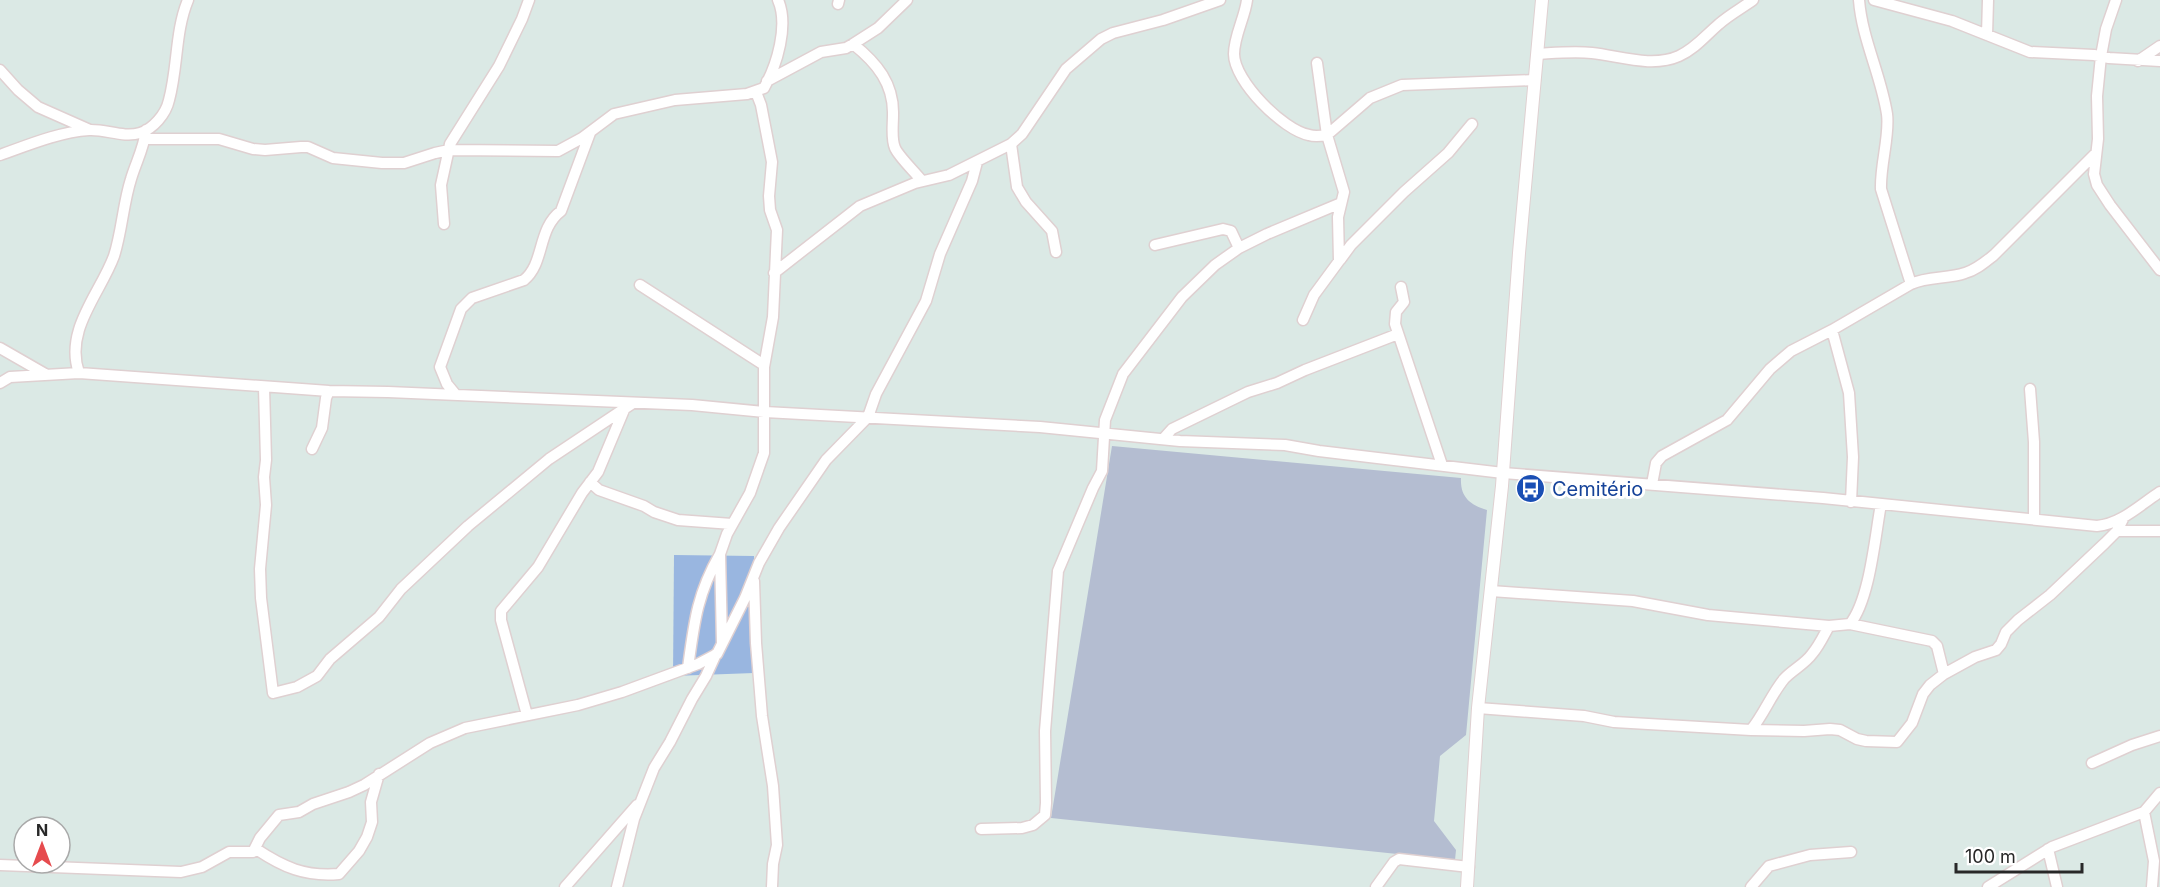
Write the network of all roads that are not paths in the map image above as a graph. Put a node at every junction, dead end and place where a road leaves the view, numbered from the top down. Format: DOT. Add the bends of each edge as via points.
graph roads {
  1 [pos="188,0"];
  2 [pos="529,0"];
  3 [pos="778,0"];
  4 [pos="907,0"];
  5 [pos="1220,0"];
  6 [pos="1247,0"];
  7 [pos="1542,0"];
  8 [pos="1753,0"];
  9 [pos="1859,0"];
  10 [pos="1874,0"];
  11 [pos="1988,0"];
  12 [pos="2116,0"];
  13 [pos="1987,35"];
  14 [pos="853,44"];
  15 [pos="2160,46"];
  16 [pos="1537,54"];
  17 [pos="2101,56"];
  18 [pos="2138,61"];
  19 [pos="2160,61"];
  20 [pos="1317,63"];
  21 [pos="0,70"];
  22 [pos="1535,80"];
  23 [pos="767,81"];
  24 [pos="756,92"];
  25 [pos="1472,124"];
  26 [pos="91,130"];
  27 [pos="591,132"];
  28 [pos="146,135"];
  29 [pos="1327,135"];
  30 [pos="1011,144"];
  31 [pos="449,150"];
  32 [pos="2096,153"];
  33 [pos="0,155"];
  34 [pos="977,162"];
  35 [pos="922,182"];
  36 [pos="1341,203"];
  37 [pos="444,224"];
  38 [pos="1155,245"];
  39 [pos="1239,248"];
  40 [pos="1056,252"];
  41 [pos="1339,261"];
  42 [pos="2160,270"];
  43 [pos="774,273"];
  44 [pos="1911,284"];
  45 [pos="639,285"];
  46 [pos="1401,287"];
  47 [pos="1303,320"];
  48 [pos="1832,330"];
  49 [pos="1398,334"];
  50 [pos="0,348"];
  51 [pos="764,365"];
  52 [pos="79,373"];
  53 [pos="46,375"];
  54 [pos="0,383"];
  55 [pos="447,384"];
  56 [pos="264,387"];
  57 [pos="2030,389"];
  58 [pos="329,391"];
  59 [pos="441,394"];
  60 [pos="456,395"];
  61 [pos="633,403"];
  62 [pos="624,411"];
  63 [pos="765,412"];
  64 [pos="868,417"];
  65 [pos="1103,432"];
  66 [pos="1162,439"];
  67 [pos="312,449"];
  68 [pos="1442,465"];
  69 [pos="1503,473"];
  70 [pos="590,482"];
  71 [pos="1652,484"];
  72 [pos="2160,492"];
  73 [pos="1851,502"];
  74 [pos="1881,504"];
  75 [pos="2124,517"];
  76 [pos="2034,518"];
  77 [pos="732,524"];
  78 [pos="2117,531"];
  79 [pos="2160,531"];
  80 [pos="720,554"];
  81 [pos="754,577"];
  82 [pos="1491,591"];
  83 [pos="1850,624"];
  84 [pos="1829,626"];
  85 [pos="719,648"];
  86 [pos="688,668"];
  87 [pos="1944,674"];
  88 [pos="1478,708"];
  89 [pos="527,715"];
  90 [pos="1751,730"];
  91 [pos="2160,736"];
  92 [pos="2092,763"];
  93 [pos="379,774"];
  94 [pos="2160,793"];
  95 [pos="643,798"];
  96 [pos="2144,812"];
  97 [pos="981,830"];
  98 [pos="256,849"];
  99 [pos="2048,849"];
  100 [pos="1851,852"];
  101 [pos="0,865"];
  102 [pos="1469,867"];
  103 [pos="333,874"];
  104 [pos="335,887"];
  105 [pos="565,887"];
  106 [pos="617,887"];
  107 [pos="772,887"];
  108 [pos="1376,887"];
  109 [pos="1467,887"];
  110 [pos="1751,887"];
  111 [pos="1988,887"];
  112 [pos="2057,887"];
  113 [pos="2152,887"];
  1 -- 28 [label="street" via="169,102"];
  2 -- 31 [label="street" via="499,66"];
  3 -- 23 [label="street" via="781,32"];
  4 -- 14 [label="street" via="878,28"];
  5 -- 30 [label="street" via="1101,39 1066,69"];
  6 -- 29 [label="street" via="1234,53 1237,69 1253,93 1289,125 1309,135"];
  7 -- 16 [label="street"];
  8 -- 16 [label="street" via="1677,58"];
  9 -- 44 [label="street" via="1887,117 1881,189"];
  10 -- 13 [label="street" via="1952,21"];
  11 -- 13 [label="street"];
  12 -- 17 [label="street"];
  13 -- 17 [label="street" via="2030,52"];
  14 -- 23 [label="street" via="821,52"];
  14 -- 35 [label="street" via="890,88 895,148"];
  15 -- 18 [label="street"];
  16 -- 22 [label="street"];
  17 -- 18 [label="street"];
  17 -- 32 [label="street"];
  18 -- 19 [label="street"];
  20 -- 29 [label="street"];
  21 -- 26 [label="street" via="38,107"];
  22 -- 29 [label="street" via="1402,85 1370,98"];
  22 -- 69 [label="street"];
  23 -- 24 [label="street"];
  24 -- 27 [label="street" via="675,100 628,110 614,114"];
  24 -- 43 [label="street" via="772,162 770,210 777,230"];
  25 -- 41 [label="street"];
  26 -- 28 [label="street"];
  26 -- 33 [label="street"];
  27 -- 31 [label="street" via="558,151"];
  27 -- 55 [label="street" via="561,211 543,236 531,274 472,298 461,309 440,367"];
  28 -- 31 [label="street" via="219,139 265,150 308,147 333,158 382,163 404,163"];
  28 -- 52 [label="street" via="113,257 82,321 75,347"];
  29 -- 36 [label="street" via="1344,192"];
  30 -- 34 [label="street"];
  30 -- 40 [label="street" via="1017,187 1052,231"];
  31 -- 37 [label="street" via="441,185"];
  32 -- 42 [label="street" via="2097,185"];
  32 -- 44 [label="street" via="1978,267 1964,274"];
  34 -- 35 [label="street"];
  34 -- 64 [label="street" via="940,254 926,301 876,394"];
  35 -- 43 [label="street" via="860,206"];
  36 -- 39 [label="street"];
  36 -- 41 [label="street"];
  38 -- 39 [label="street" via="1223,229 1231,231"];
  39 -- 65 [label="street" via="1198,279 1144,346 1119,383"];
  41 -- 47 [label="street" via="1314,294"];
  43 -- 51 [label="street" via="773,317"];
  44 -- 48 [label="street"];
  45 -- 51 [label="street"];
  46 -- 49 [label="street" via="1404,302 1395,318"];
  48 -- 71 [label="street" via="1778,360 1726,420 1662,456 1656,463"];
  48 -- 73 [label="street" via="1849,393"];
  49 -- 66 [label="street" via="1248,392 1172,429"];
  49 -- 68 [label="street"];
  50 -- 53 [label="street"];
  51 -- 63 [label="street"];
  52 -- 53 [label="street"];
  52 -- 56 [label="street"];
  53 -- 54 [label="street" via="10,377"];
  55 -- 59 [label="street"];
  55 -- 60 [label="street"];
  56 -- 58 [label="street"];
  56 -- 62 [label="street" via="266,505 260,569 273,693 297,687 317,676 468,526 549,459"];
  57 -- 76 [label="street"];
  58 -- 59 [label="street"];
  58 -- 67 [label="street" via="322,428"];
  59 -- 60 [label="street"];
  60 -- 61 [label="street"];
  61 -- 62 [label="street"];
  61 -- 63 [label="street"];
  62 -- 70 [label="street"];
  63 -- 64 [label="street"];
  63 -- 77 [label="street" via="764,453 750,494"];
  64 -- 65 [label="street"];
  64 -- 81 [label="street" via="826,460 800,496"];
  65 -- 66 [label="street"];
  65 -- 97 [label="street" via="1102,471 1058,572 1045,731 1045,815 1022,828"];
  66 -- 68 [label="street" via="1285,445"];
  68 -- 69 [label="street"];
  69 -- 71 [label="street"];
  69 -- 82 [label="street"];
  70 -- 77 [label="street" via="599,490 678,520"];
  70 -- 89 [label="street" via="538,567 501,611"];
  71 -- 73 [label="street"];
  72 -- 75 [label="street"];
  73 -- 74 [label="street"];
  74 -- 76 [label="street"];
  74 -- 83 [label="street" via="1867,584 1858,614"];
  75 -- 76 [label="street" via="2097,526"];
  75 -- 78 [label="street"];
  77 -- 80 [label="street"];
  78 -- 79 [label="street"];
  78 -- 87 [label="street" via="2018,620 1996,650"];
  80 -- 85 [label="street"];
  80 -- 86 [label="street" via="697,606"];
  81 -- 85 [label="street"];
  81 -- 107 [label="street" via="762,716 777,845"];
  82 -- 84 [label="street" via="1633,601 1708,615"];
  82 -- 88 [label="street"];
  83 -- 84 [label="street"];
  83 -- 87 [label="street" via="1932,641"];
  84 -- 90 [label="street" via="1812,655 1779,686"];
  85 -- 86 [label="street"];
  85 -- 95 [label="street" via="654,768"];
  86 -- 89 [label="street" via="578,705"];
  87 -- 90 [label="street" via="1923,694 1912,723 1898,742 1866,741 1830,729"];
  88 -- 90 [label="street" via="1614,722"];
  88 -- 102 [label="street"];
  89 -- 93 [label="street" via="465,728 430,743"];
  91 -- 92 [label="street"];
  93 -- 98 [label="street" via="349,792 299,812 279,815"];
  93 -- 103 [label="street" via="367,837 348,865 339,874"];
  94 -- 96 [label="street"];
  95 -- 105 [label="street"];
  95 -- 106 [label="street"];
  96 -- 99 [label="street"];
  96 -- 113 [label="street" via="2154,861"];
  98 -- 101 [label="street" via="229,852 202,867 181,872"];
  98 -- 103 [label="street" via="294,870"];
  99 -- 111 [label="street"];
  99 -- 112 [label="street"];
  100 -- 110 [label="street" via="1810,855 1769,866"];
  102 -- 108 [label="street" via="1399,859"];
  102 -- 109 [label="street"];
  103 -- 104 [label="street"];
}
